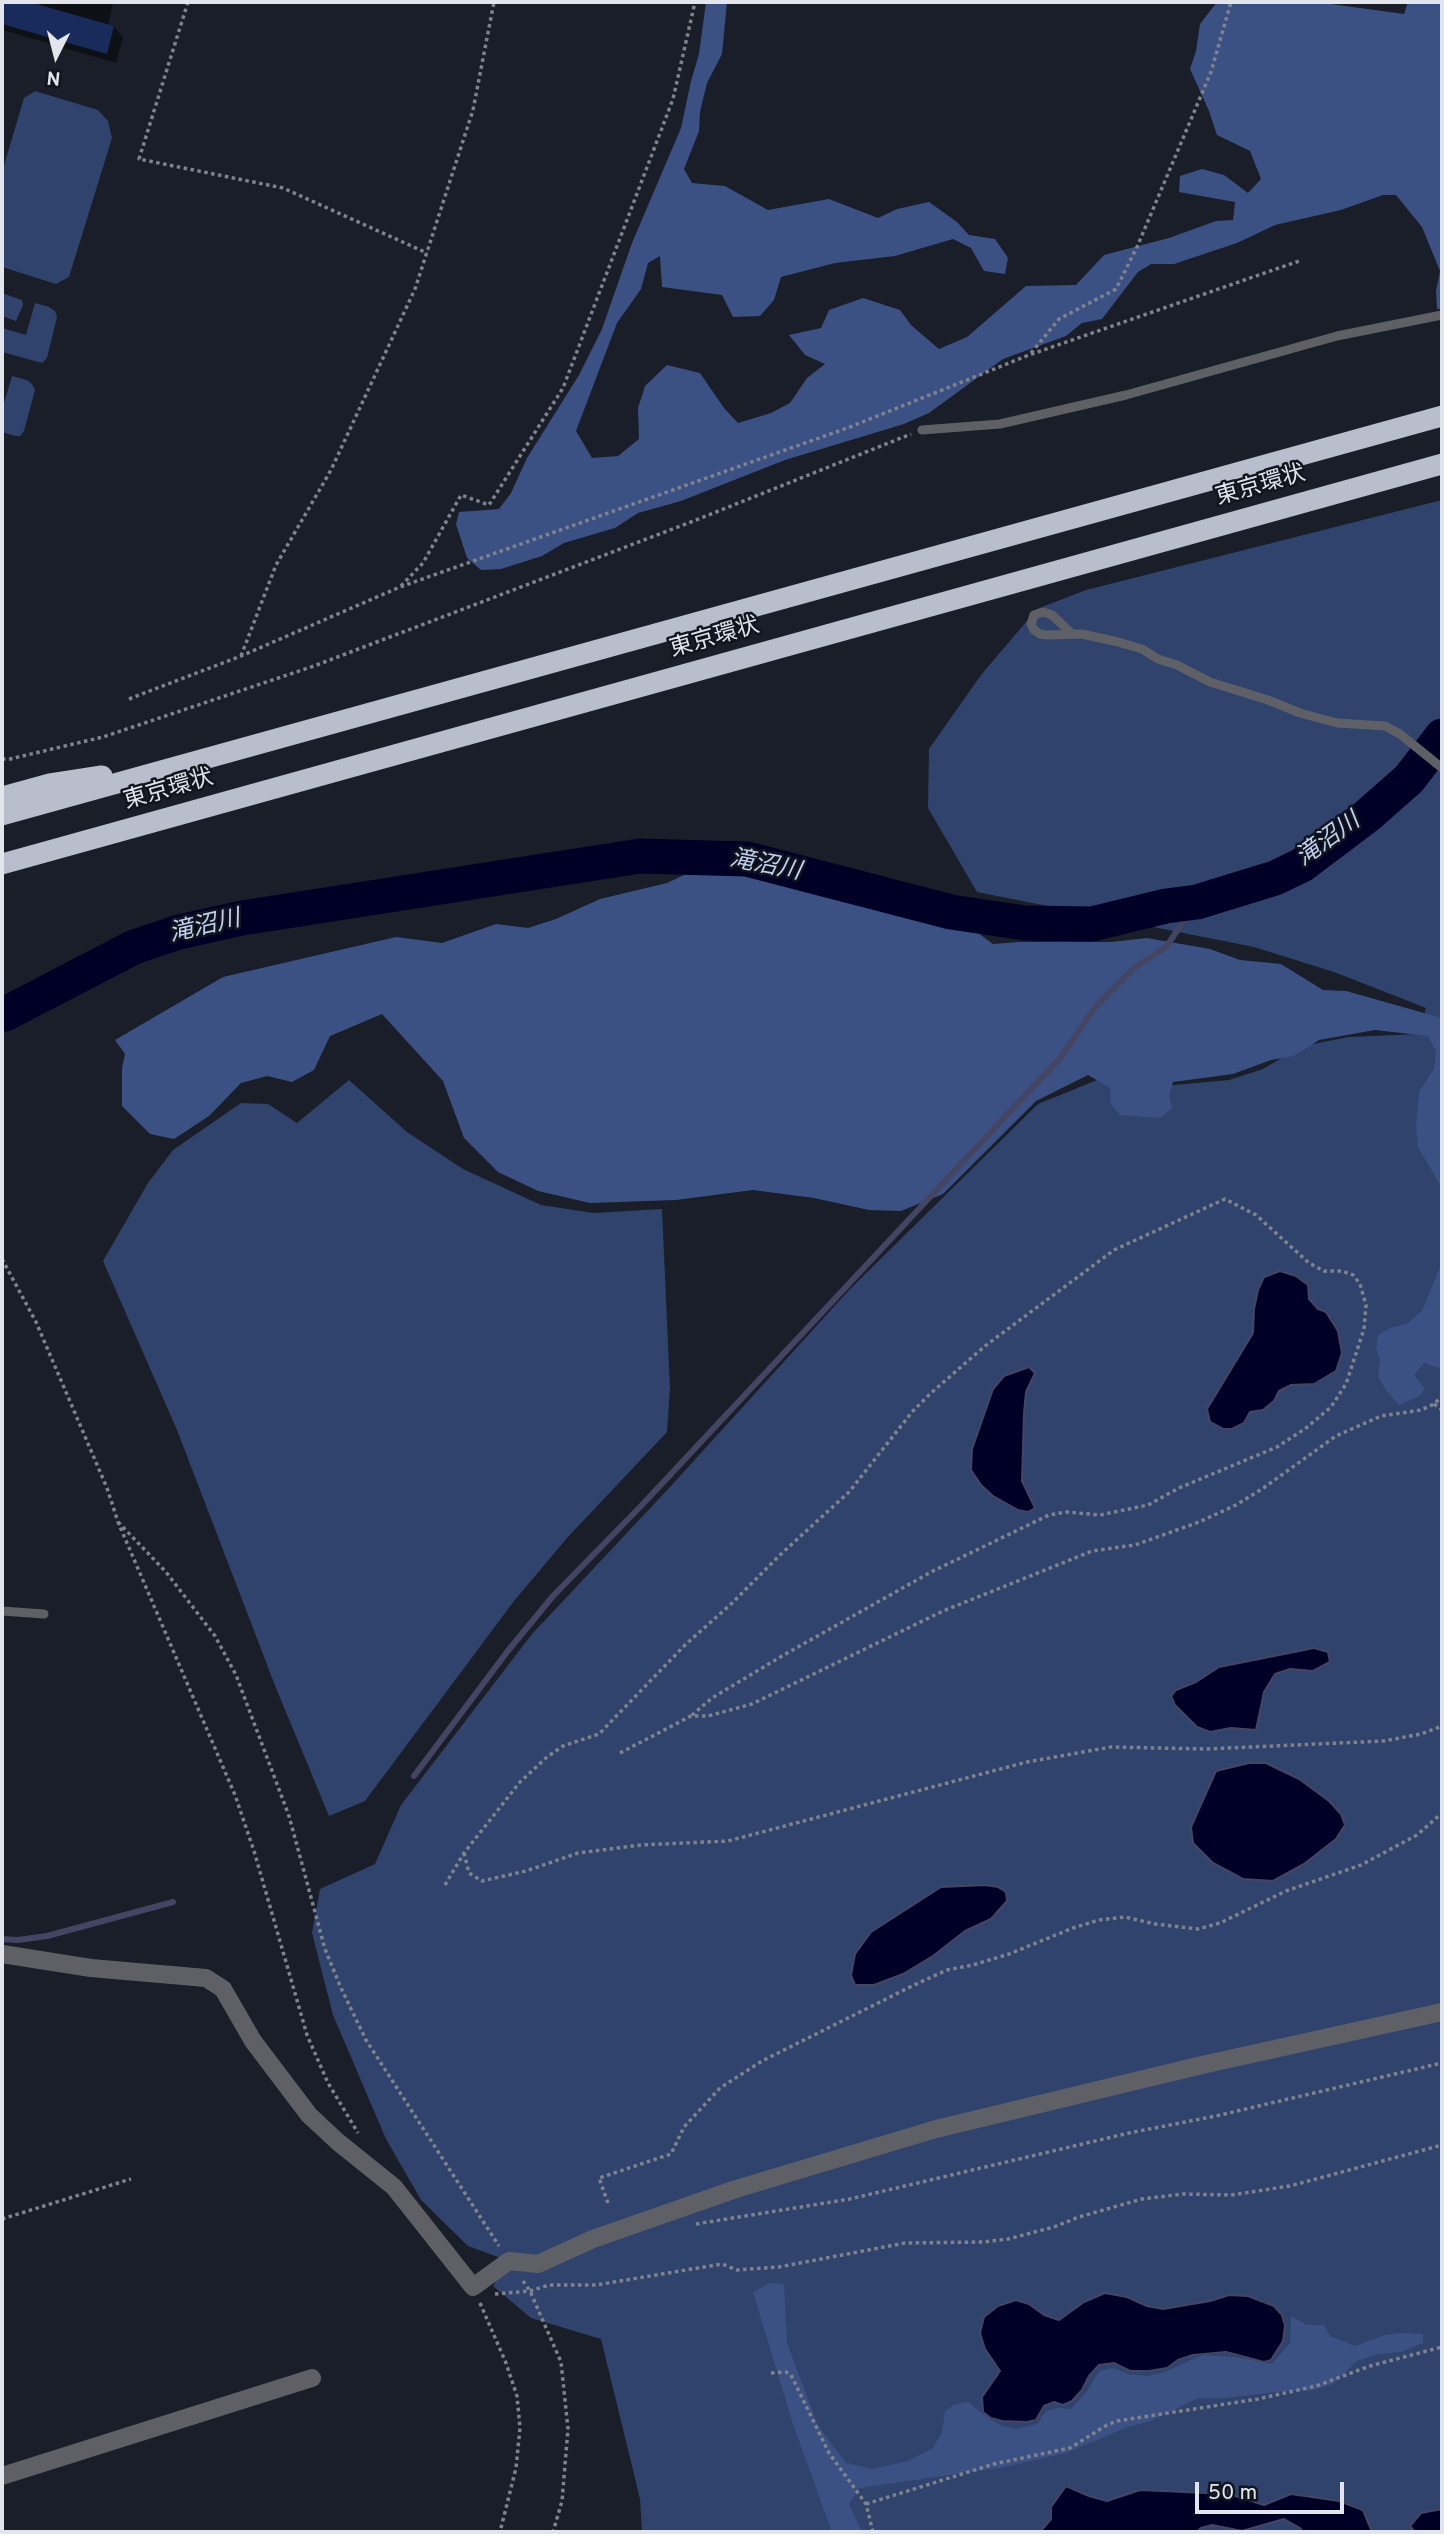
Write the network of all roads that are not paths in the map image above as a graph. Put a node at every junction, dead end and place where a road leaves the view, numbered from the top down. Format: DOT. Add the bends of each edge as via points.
graph roads {
  1 [pos="1442,315"];
  2 [pos="1442,416"];
  3 [pos="922,430"];
  4 [pos="1442,464"];
  5 [pos="1072,634"];
  6 [pos="191,763"];
  7 [pos="1442,768"];
  8 [pos="2,797"];
  9 [pos="2,816"];
  10 [pos="2,864"];
  11 [pos="2,1611"];
  12 [pos="44,1614"];
  13 [pos="2,1954"];
  14 [pos="1442,2012"];
  15 [pos="312,2378"];
  16 [pos="2,2476"];
  1 -- 3 [label="lane" via="1337,336 1126,395 1000,424"];
  2 -- 6 [label="highway, 東京環状"];
  4 -- 10 [label="highway, 東京環状"];
  5 -- 7 [label="lane" via="1142,649 1210,682 1300,713 1336,723 1385,726"];
  6 -- 8 [label="highway" via="50,784"];
  6 -- 9 [label="highway, 東京環状"];
  11 -- 12 [label="lane"];
  13 -- 14 [label="street" via="206,1978 223,1989 253,2041 309,2115 394,2187 472,2287 509,2261 538,2264 614,2231 736,2189 936,2129"];
  15 -- 16 [label="street"];
}
